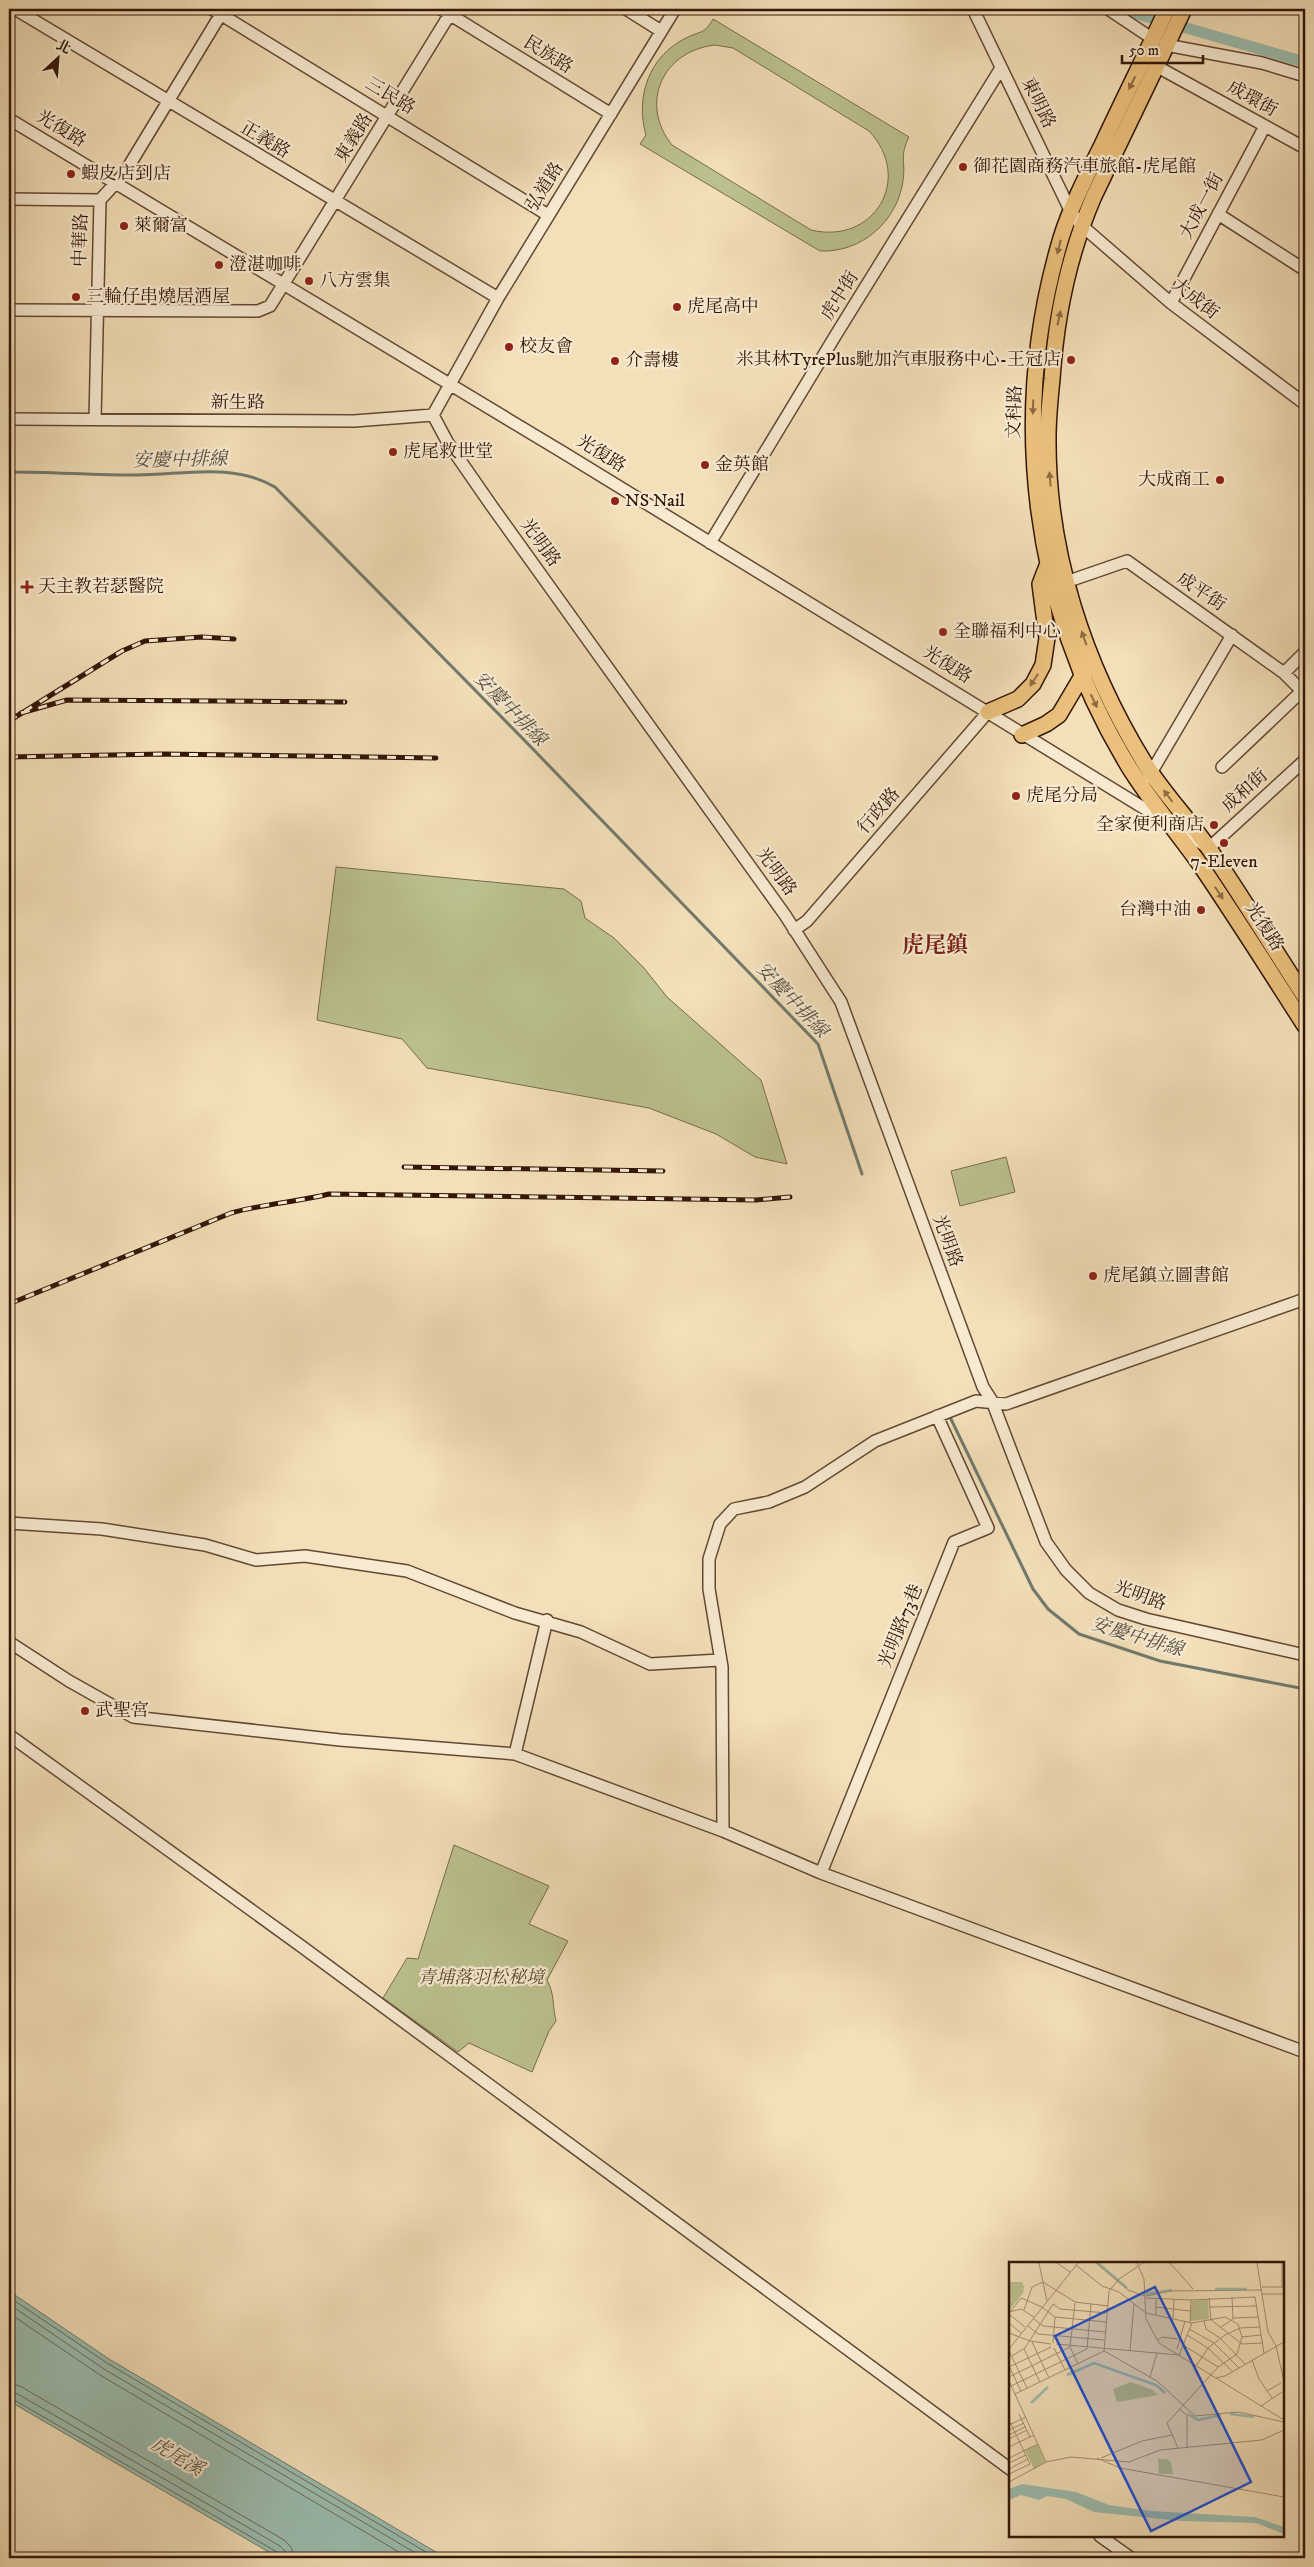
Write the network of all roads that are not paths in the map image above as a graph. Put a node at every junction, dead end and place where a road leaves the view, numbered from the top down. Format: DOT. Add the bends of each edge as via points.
graph roads {
  1 [pos="15,9"];
  2 [pos="626,9"];
  3 [pos="675,9"];
  4 [pos="973,9"];
  5 [pos="1108,9"];
  6 [pos="1167,9"];
  7 [pos="1184,9"];
  8 [pos="448,10"];
  9 [pos="219,11"];
  10 [pos="661,31"];
  11 [pos="1159,42"];
  12 [pos="1156,66"];
  13 [pos="1002,68"];
  14 [pos="1305,76"];
  15 [pos="168,101"];
  16 [pos="611,114"];
  17 [pos="388,116"];
  18 [pos="9,119"];
  19 [pos="1265,126"];
  20 [pos="1305,148"];
  21 [pos="115,184"];
  22 [pos="9,199"];
  23 [pos="100,200"];
  24 [pos="335,202"];
  25 [pos="1071,212"];
  26 [pos="1218,214"];
  27 [pos="548,215"];
  28 [pos="1081,225"];
  29 [pos="1305,270"];
  30 [pos="285,285"];
  31 [pos="498,298"];
  32 [pos="1171,303"];
  33 [pos="9,310"];
  34 [pos="97,311"];
  35 [pos="450,386"];
  36 [pos="1305,404"];
  37 [pos="433,415"];
  38 [pos="9,419"];
  39 [pos="94,419"];
  40 [pos="710,543"];
  41 [pos="1047,566"];
  42 [pos="1066,582"];
  43 [pos="1232,635"];
  44 [pos="1305,652"];
  45 [pos="1092,660"];
  46 [pos="1284,672"];
  47 [pos="1082,676"];
  48 [pos="988,712"];
  49 [pos="1022,735"];
  50 [pos="1305,762"];
  51 [pos="1222,767"];
  52 [pos="1147,780"];
  53 [pos="1135,801"];
  54 [pos="1172,824"];
  55 [pos="1209,848"];
  56 [pos="794,930"];
  57 [pos="1305,997"];
  58 [pos="1305,1026"];
  59 [pos="1305,1299"];
  60 [pos="992,1401"];
  61 [pos="937,1416"];
  62 [pos="9,1523"];
  63 [pos="546,1620"];
  64 [pos="9,1642"];
  65 [pos="1305,1655"];
  66 [pos="720,1660"];
  67 [pos="9,1735"];
  68 [pos="515,1754"];
  69 [pos="723,1831"];
  70 [pos="821,1873"];
  71 [pos="1305,2052"];
  72 [pos="1009,2468"];
  73 [pos="1101,2537"];
  74 [pos="1130,2558"];
  1 -- 15 [label="street, 正義路"];
  2 -- 10 [label="street"];
  3 -- 10 [label="street, 弘道路"];
  4 -- 13 [label="street, 東明路"];
  5 -- 11 [label="street"];
  6 -- 11 [label="main road"];
  7 -- 11 [label="main road"];
  8 -- 16 [label="street, 民族路"];
  8 -- 17 [label="street, 東義路"];
  9 -- 15 [label="street, 中華路"];
  9 -- 17 [label="street, 三民路"];
  10 -- 16 [label="street, 弘道路"];
  11 -- 12 [label="main road, 文科路"];
  11 -- 14 [label="street" via="1262,63"];
  11 -- 25 [label="main road, 文科路, one-way"];
  12 -- 19 [label="street, 成環街"];
  12 -- 28 [label="main road, 文科路"];
  13 -- 25 [label="street, 東明路"];
  13 -- 40 [label="street, 虎中街"];
  15 -- 21 [label="street, 中華路"];
  15 -- 24 [label="street, 正義路"];
  16 -- 27 [label="street, 弘道路"];
  17 -- 24 [label="street, 東義路"];
  17 -- 27 [label="street, 三民路"];
  18 -- 21 [label="street, 光復路"];
  19 -- 20 [label="street, 成環街"];
  19 -- 26 [label="street, 大成一街"];
  21 -- 23 [label="street, 中華路"];
  21 -- 30 [label="street, 光復路"];
  22 -- 23 [label="street"];
  23 -- 34 [label="street, 中華路"];
  24 -- 30 [label="street, 東義路"];
  24 -- 31 [label="street, 正義路"];
  25 -- 28 [label="street, 大成街"];
  25 -- 41 [label="main road, 文科路, one-way" via="1061,237 1047,298 1033,403 1035,478"];
  26 -- 29 [label="street"];
  26 -- 32 [label="street, 大成一街"];
  27 -- 31 [label="street, 弘道路"];
  28 -- 32 [label="street, 大成街"];
  42 -- 28 [label="main road, 文科路, one-way" via="1055,522 1048,436 1055,334"];
  30 -- 34 [label="street, 東義路" via="270,306 258,311"];
  30 -- 35 [label="street, 光復路"];
  31 -- 35 [label="street, 弘道路"];
  32 -- 36 [label="street, 大成街"];
  33 -- 34 [label="street, 東義路"];
  34 -- 39 [label="street, 中華路"];
  35 -- 37 [label="street"];
  35 -- 40 [label="street, 光復路"];
  37 -- 39 [label="street, 新生路" via="354,421"];
  37 -- 56 [label="street, 光明路" via="448,444"];
  38 -- 39 [label="street, 新生路"];
  40 -- 48 [label="street, 光復路"];
  41 -- 47 [label="main road, 文科路"];
  41 -- 48 [label="main road, one-way" via="1040,584 1046,638 1043,665 1033,684 1018,699"];
  42 -- 43 [label="street, 成平街" via="1127,562"];
  45 -- 42 [label="main road, 文科路, one-way"];
  43 -- 46 [label="street, 成平街"];
  43 -- 52 [label="street"];
  44 -- 46 [label="street"];
  45 -- 47 [label="main road"];
  45 -- 52 [label="main road, 文科路"];
  46 -- 51 [label="street, 成平街" via="1302,691"];
  47 -- 49 [label="main road" via="1058,715"];
  47 -- 52 [label="main road, 文科路, one-way" via="1127,763"];
  48 -- 49 [label="street, 光復路"];
  48 -- 56 [label="street, 行政路" via="807,921"];
  49 -- 53 [label="street, 光復路"];
  50 -- 55 [label="street, 成和街"];
  52 -- 53 [label="street"];
  52 -- 54 [label="main road, 文科路"];
  55 -- 52 [label="main road, 文科路, one-way"];
  53 -- 54 [label="street, 光復路"];
  54 -- 55 [label="street, 光復路"];
  54 -- 58 [label="main road, 光復路, one-way"];
  55 -- 57 [label="main road, 光復路"];
  56 -- 60 [label="street, 光明路" via="841,1002 940,1275 983,1387"];
  59 -- 60 [label="street" via="1006,1404"];
  60 -- 61 [label="street" via="976,1401"];
  60 -- 65 [label="street, 光明路" via="1046,1542 1066,1570 1089,1593 1118,1610 1146,1619"];
  61 -- 66 [label="street" via="875,1441 805,1487 769,1502 734,1509 720,1524 709,1559 708,1589"];
  61 -- 70 [label="street, 光明路73巷" via="988,1528 954,1542"];
  62 -- 63 [label="street" via="102,1529 205,1545 256,1560 304,1556 407,1570 515,1613"];
  63 -- 66 [label="street" via="581,1632 650,1664"];
  63 -- 68 [label="street"];
  64 -- 68 [label="street" via="133,1717 340,1740"];
  66 -- 69 [label="street"];
  67 -- 72 [label="street" via="301,1946"];
  68 -- 69 [label="street"];
  69 -- 70 [label="street"];
  70 -- 71 [label="street"];
  73 -- 74 [label="street"];
}
